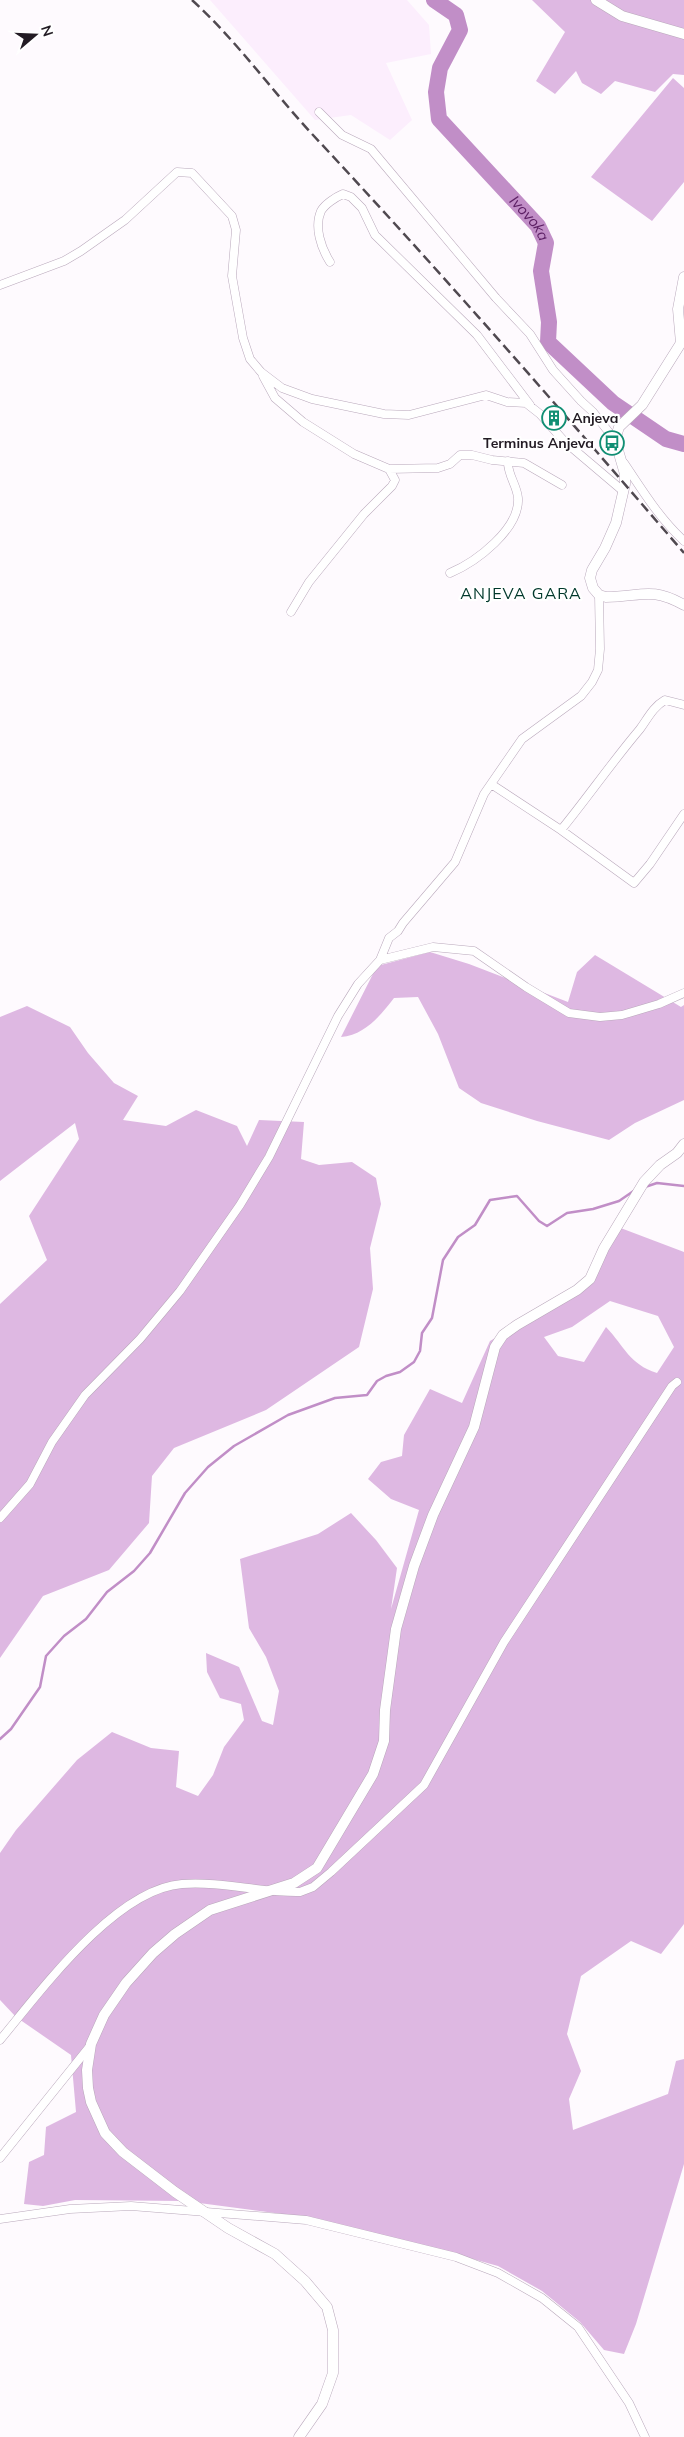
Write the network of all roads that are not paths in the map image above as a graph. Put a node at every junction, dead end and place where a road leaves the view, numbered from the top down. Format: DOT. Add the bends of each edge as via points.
graph roads {
  1 [pos="596,0"];
  2 [pos="684,34"];
  3 [pos="319,112"];
  4 [pos="330,262"];
  5 [pos="684,277"];
  6 [pos="0,285"];
  7 [pos="681,327"];
  8 [pos="683,343"];
  9 [pos="261,372"];
  10 [pos="530,405"];
  11 [pos="614,440"];
  12 [pos="620,458"];
  13 [pos="508,461"];
  14 [pos="390,469"];
  15 [pos="562,485"];
  16 [pos="623,491"];
  17 [pos="684,540"];
  18 [pos="450,573"];
  19 [pos="599,595"];
  20 [pos="684,605"];
  21 [pos="291,612"];
  22 [pos="684,705"];
  23 [pos="491,784"];
  24 [pos="684,814"];
  25 [pos="561,830"];
  26 [pos="380,960"];
  27 [pos="684,993"];
  28 [pos="684,1144"];
  29 [pos="677,1382"];
  30 [pos="0,1518"];
  31 [pos="272,1890"];
  32 [pos="0,2040"];
  33 [pos="91,2044"];
  34 [pos="0,2158"];
  35 [pos="204,2212"];
  36 [pos="0,2219"];
  37 [pos="299,2437"];
  38 [pos="646,2437"];
  1 -- 2 [label="street" via="622,16"];
  3 -- 11 [label="street" via="342,135 371,150 530,334 553,370 593,412"];
  4 -- 10 [label="street" via="322,249 319,231 321,211 343,194 362,208 375,235 476,335"];
  5 -- 7 [label="street" via="678,309"];
  6 -- 9 [label="street" via="64,261 125,220 177,172 192,173 232,216 236,230 232,276 239,317 250,358"];
  7 -- 8 [label="street"];
  8 -- 11 [label="street" via="642,405 619,427"];
  9 -- 10 [label="street" via="282,388 312,399 384,414 409,415 486,395"];
  9 -- 14 [label="street" via="275,398 303,422 354,454"];
  10 -- 16 [label="street" via="564,441"];
  11 -- 12 [label="street"];
  12 -- 16 [label="street" via="625,474"];
  12 -- 17 [label="street" via="652,506"];
  13 -- 14 [label="street" via="472,455 460,456 438,468"];
  13 -- 15 [label="street" via="524,463"];
  13 -- 18 [label="street" via="518,498 514,519 494,543 464,567"];
  14 -- 21 [label="street" via="395,480 392,486 364,514 301,592"];
  16 -- 19 [label="street" via="616,523 590,578"];
  19 -- 20 [label="street" via="616,597 656,593"];
  19 -- 23 [label="street" via="600,649 598,670 592,682 581,696 522,739"];
  22 -- 25 [label="street" via="665,700 655,706"];
  23 -- 25 [label="street"];
  23 -- 26 [label="street" via="455,862 389,938"];
  24 -- 25 [label="street" via="634,883"];
  26 -- 27 [label="street" via="433,947 474,951 569,1013 600,1017 622,1015"];
  26 -- 30 [label="street" via="358,984 338,1016 269,1157 240,1205 180,1291 146,1333 85,1395 52,1442 30,1484"];
  28 -- 31 [label="street" via="644,1182 604,1248 590,1279 503,1335 495,1347 474,1427 433,1515 414,1566 396,1629 384,1741 373,1774 317,1868 294,1883"];
  29 -- 31 [label="street" via="504,1642 424,1785 313,1887 300,1892"];
  31 -- 32 [label="street" via="179,1884 142,1898 102,1924 63,1964"];
  31 -- 33 [label="street" via="210,1910 152,1954 126,1983 104,2016"];
  33 -- 34 [label="street"];
  33 -- 35 [label="street" via="88,2088 105,2134"];
  35 -- 36 [label="street" via="131,2206 70,2209"];
  35 -- 37 [label="street" via="275,2254 305,2281 327,2307 333,2330 333,2373 322,2404"];
  35 -- 38 [label="street" via="306,2220 456,2257 498,2273 542,2298 578,2326"];
}
